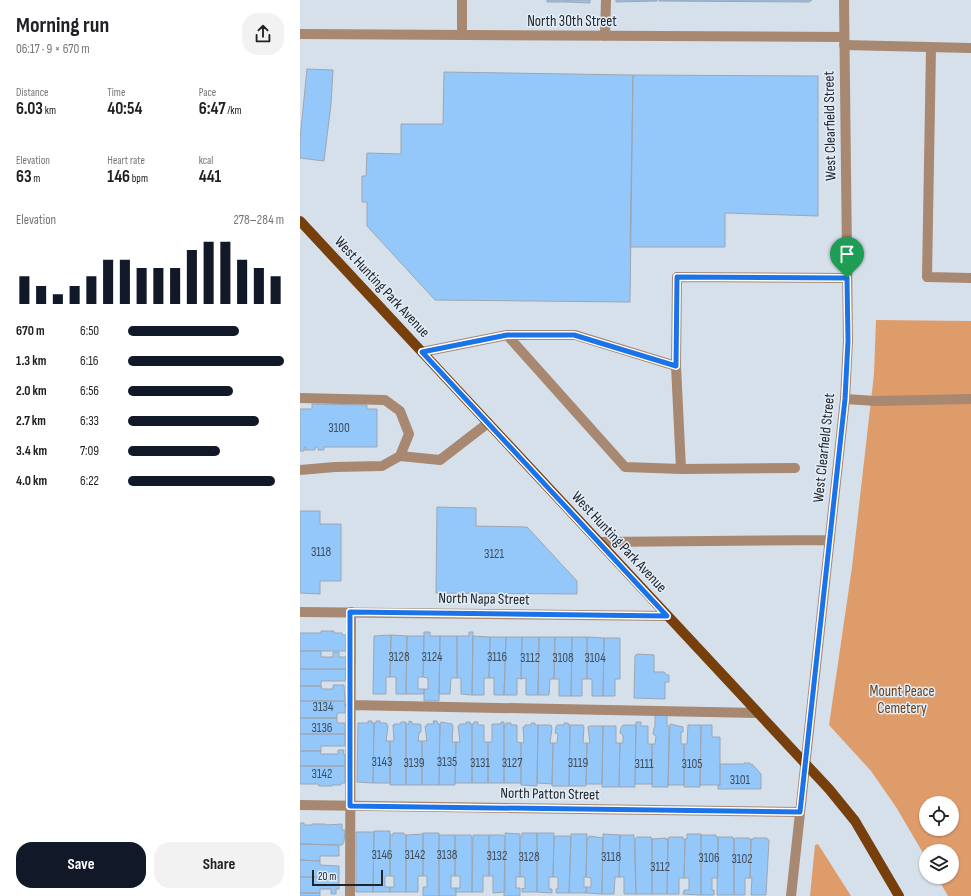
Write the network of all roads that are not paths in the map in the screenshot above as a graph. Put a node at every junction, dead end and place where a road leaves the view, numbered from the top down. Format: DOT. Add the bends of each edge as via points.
graph roads {
  1 [pos="462,0"];
  2 [pos="606,0"];
  3 [pos="844,0"];
  4 [pos="300,34"];
  5 [pos="462,35"];
  6 [pos="605,36"];
  7 [pos="844,41"];
  8 [pos="931,48"];
  9 [pos="971,48"];
  10 [pos="300,221"];
  11 [pos="847,278"];
  12 [pos="971,278"];
  13 [pos="507,335"];
  14 [pos="422,352"];
  15 [pos="676,366"];
  16 [pos="300,398"];
  17 [pos="845,399"];
  18 [pos="971,400"];
  19 [pos="488,423"];
  20 [pos="400,456"];
  21 [pos="795,468"];
  22 [pos="681,469"];
  23 [pos="300,470"];
  24 [pos="830,540"];
  25 [pos="598,542"];
  26 [pos="300,612"];
  27 [pos="350,612"];
  28 [pos="667,616"];
  29 [pos="350,705"];
  30 [pos="758,713"];
  31 [pos="805,764"];
  32 [pos="300,805"];
  33 [pos="350,806"];
  34 [pos="800,812"];
  35 [pos="350,896"];
  36 [pos="791,896"];
  37 [pos="899,896"];
  1 -- 5 [label="street"];
  2 -- 6 [label="street"];
  3 -- 7 [label="street, West Clearfield Street"];
  4 -- 5 [label="street, North 30th Street"];
  5 -- 6 [label="street, North 30th Street"];
  6 -- 7 [label="street, North 30th Street"];
  7 -- 8 [label="street, North 30th Street"];
  7 -- 11 [label="street, West Clearfield Street"];
  8 -- 9 [label="street, North 30th Street"];
  8 -- 12 [label="street" via="927,277"];
  10 -- 14 [label="main road, West Hunting Park Avenue"];
  11 -- 15 [label="street" via="677,277"];
  11 -- 17 [label="street, West Clearfield Street" via="848,341"];
  13 -- 14 [label="street"];
  13 -- 15 [label="street" via="574,335"];
  13 -- 22 [label="street" via="625,467"];
  14 -- 19 [label="main road, West Hunting Park Avenue"];
  15 -- 22 [label="street"];
  16 -- 20 [label="street" via="386,400 400,411 409,434"];
  17 -- 18 [label="street"];
  17 -- 24 [label="street, West Clearfield Street"];
  19 -- 20 [label="street" via="440,460"];
  19 -- 25 [label="main road, West Hunting Park Avenue"];
  20 -- 23 [label="street" via="382,466"];
  21 -- 22 [label="street"];
  24 -- 25 [label="street"];
  24 -- 31 [label="street, West Clearfield Street"];
  25 -- 28 [label="main road, West Hunting Park Avenue"];
  26 -- 27 [label="street, North Napa Street"];
  27 -- 28 [label="street, North Napa Street"];
  27 -- 29 [label="street"];
  28 -- 30 [label="main road, West Hunting Park Avenue"];
  29 -- 30 [label="street"];
  29 -- 33 [label="street"];
  30 -- 31 [label="main road, West Hunting Park Avenue"];
  31 -- 34 [label="street, West Clearfield Street"];
  31 -- 37 [label="main road, West Hunting Park Avenue" via="855,821"];
  32 -- 33 [label="street, North Patton Street"];
  33 -- 34 [label="street, North Patton Street"];
  33 -- 35 [label="street"];
  34 -- 36 [label="street, West Clearfield Street"];
}
